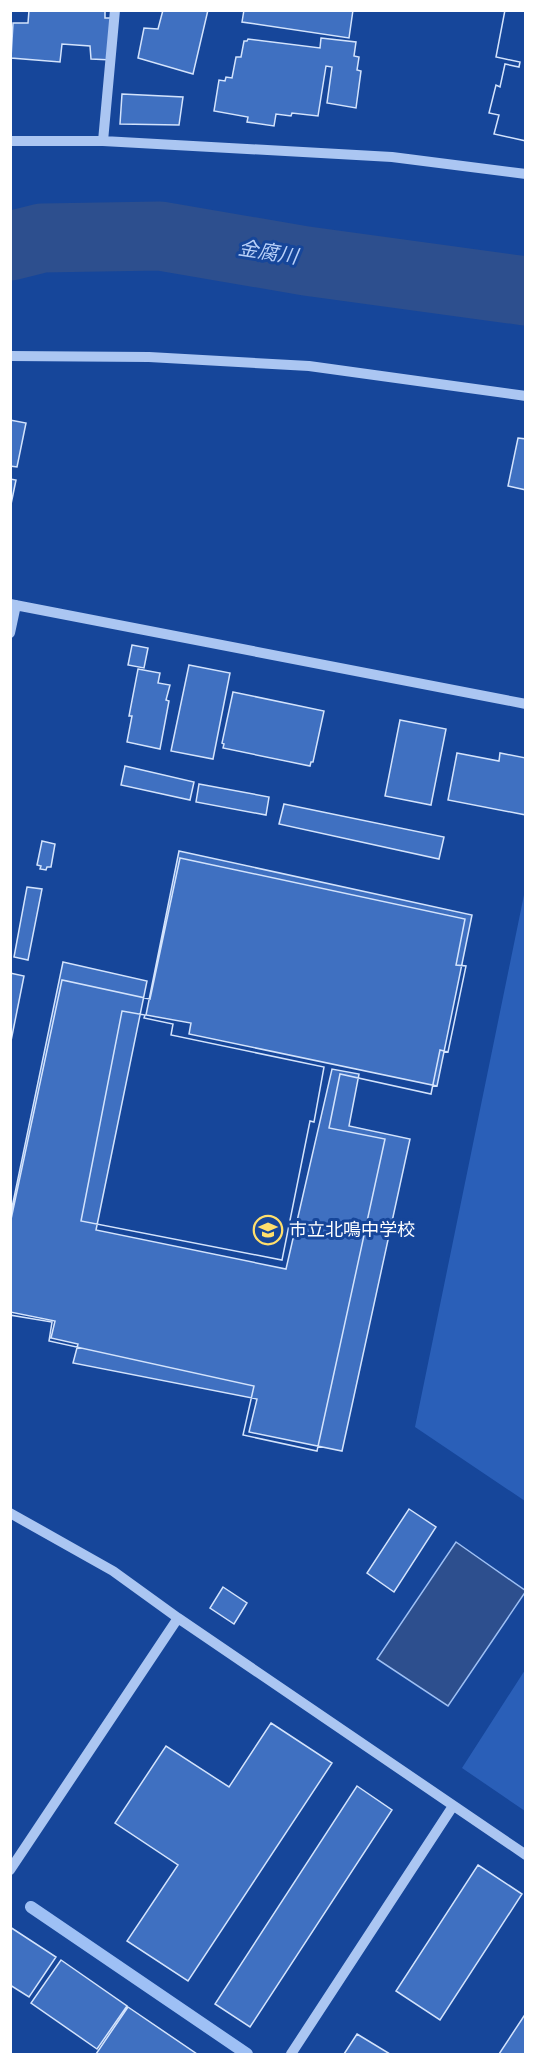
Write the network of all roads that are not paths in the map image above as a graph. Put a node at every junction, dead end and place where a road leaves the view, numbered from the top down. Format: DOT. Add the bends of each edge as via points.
graph roads {
  1 [pos="115,10"];
  2 [pos="10,141"];
  3 [pos="103,141"];
  4 [pos="525,174"];
  5 [pos="10,356"];
  6 [pos="525,396"];
  7 [pos="13,604"];
  8 [pos="10,633"];
  9 [pos="525,704"];
  10 [pos="10,1513"];
  11 [pos="178,1618"];
  12 [pos="453,1806"];
  13 [pos="525,1855"];
  14 [pos="10,1870"];
  15 [pos="291,2055"];
  1 -- 3 [label="street"];
  2 -- 3 [label="street"];
  3 -- 4 [label="street" via="392,157"];
  5 -- 6 [label="street" via="149,357 309,366"];
  7 -- 8 [label="street"];
  7 -- 9 [label="street"];
  10 -- 11 [label="street" via="113,1571"];
  11 -- 12 [label="street"];
  11 -- 14 [label="street"];
  12 -- 13 [label="street"];
  12 -- 15 [label="street"];
}
